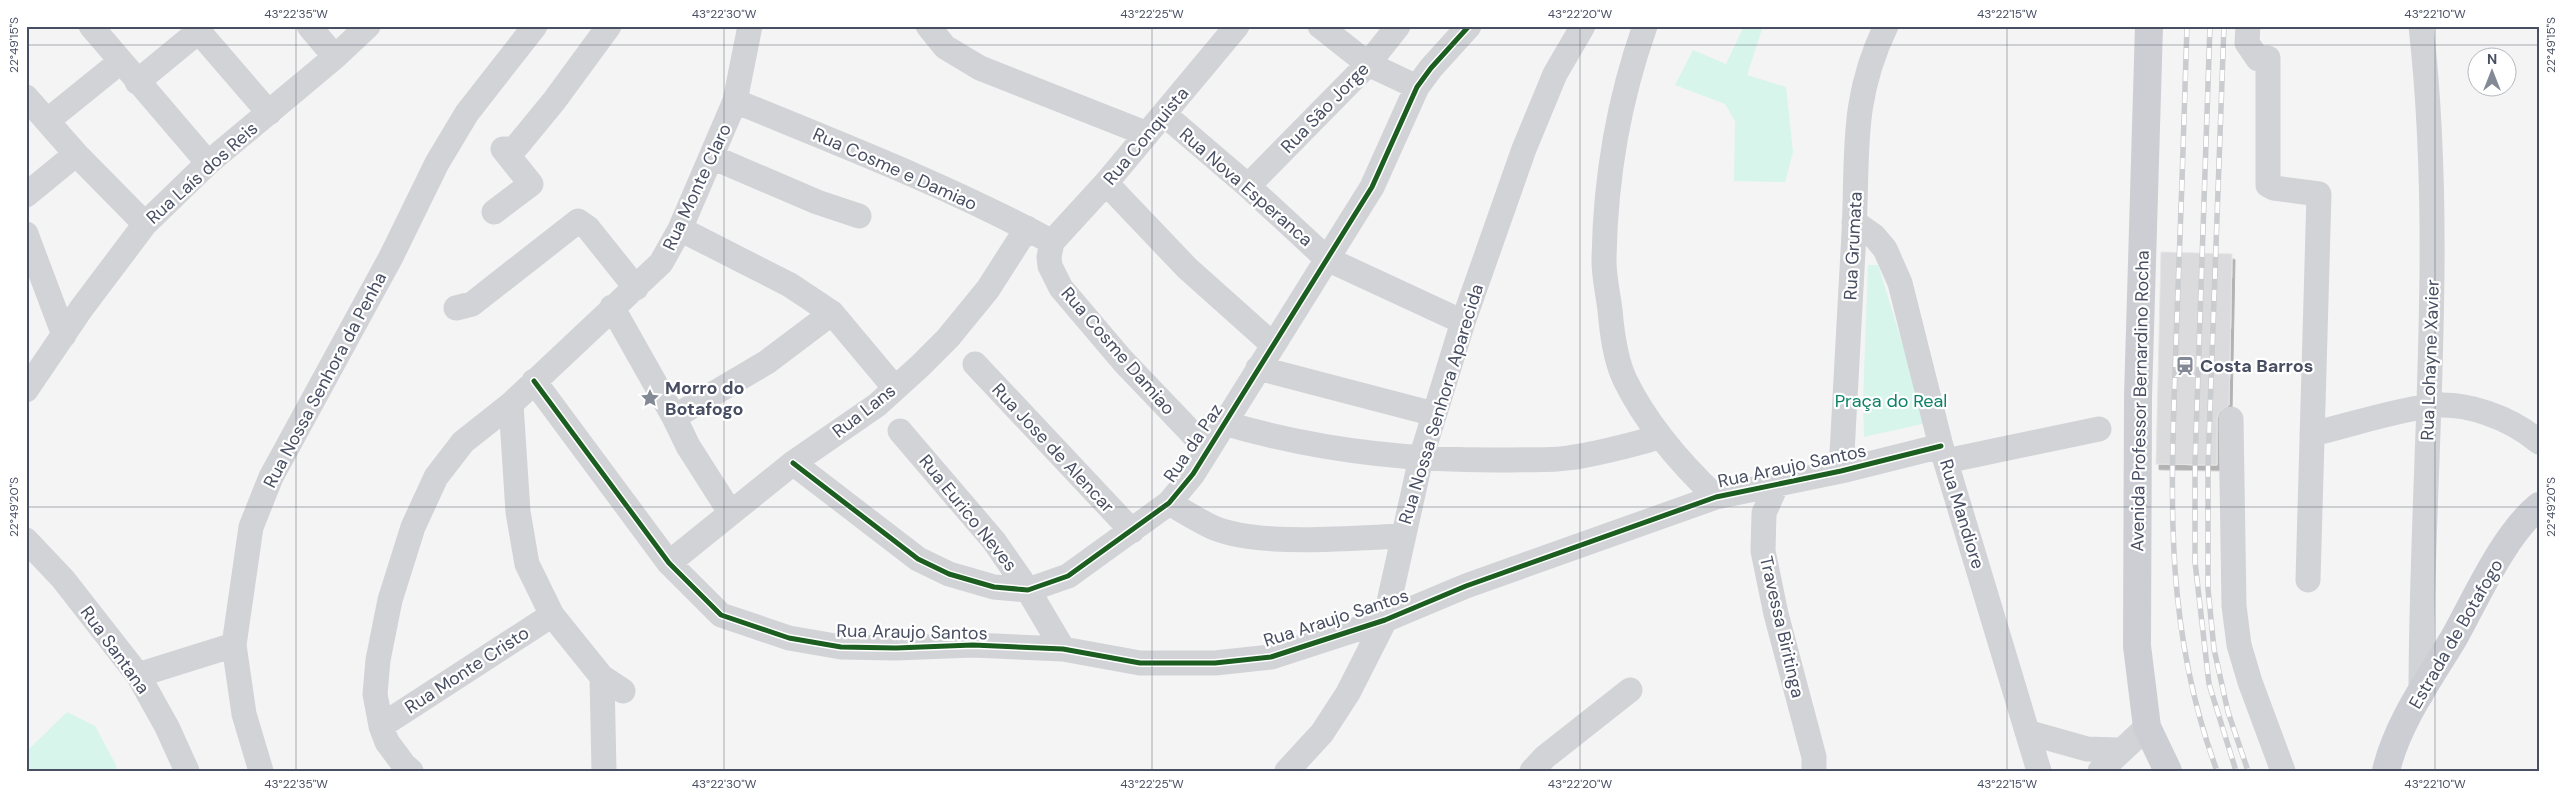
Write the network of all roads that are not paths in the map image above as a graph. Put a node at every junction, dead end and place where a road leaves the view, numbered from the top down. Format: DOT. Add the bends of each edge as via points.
graph roads {
  1 [pos="91,26"];
  2 [pos="309,26"];
  3 [pos="368,26"];
  4 [pos="535,26"];
  5 [pos="610,26"];
  6 [pos="750,26"];
  7 [pos="928,26"];
  8 [pos="1237,26"];
  9 [pos="1320,26"];
  10 [pos="1398,26"];
  11 [pos="1469,26"];
  12 [pos="1583,26"];
  13 [pos="1645,26"];
  14 [pos="1886,26"];
  15 [pos="2149,26"];
  16 [pos="2248,26"];
  17 [pos="2421,26"];
  18 [pos="196,29"];
  19 [pos="335,57"];
  20 [pos="120,62"];
  21 [pos="1368,64"];
  22 [pos="137,82"];
  23 [pos="1418,87"];
  24 [pos="26,97"];
  25 [pos="735,101"];
  26 [pos="269,112"];
  27 [pos="1165,115"];
  28 [pos="47,121"];
  29 [pos="1147,134"];
  30 [pos="76,154"];
  31 [pos="712,157"];
  32 [pos="208,163"];
  33 [pos="1106,183"];
  34 [pos="1248,186"];
  35 [pos="26,195"];
  36 [pos="494,212"];
  37 [pos="859,216"];
  38 [pos="1854,222"];
  39 [pos="146,224"];
  40 [pos="1027,228"];
  41 [pos="680,230"];
  42 [pos="26,234"];
  43 [pos="1052,242"];
  44 [pos="1327,259"];
  45 [pos="636,288"];
  46 [pos="612,307"];
  47 [pos="456,308"];
  48 [pos="832,313"];
  49 [pos="1463,322"];
  50 [pos="64,335"];
  51 [pos="1272,344"];
  52 [pos="975,364"];
  53 [pos="1258,368"];
  54 [pos="534,381"];
  55 [pos="894,387"];
  56 [pos="26,390"];
  57 [pos="511,404"];
  58 [pos="2429,406"];
  59 [pos="1434,414"];
  60 [pos="674,416"];
  61 [pos="2231,419"];
  62 [pos="1224,422"];
  63 [pos="2099,429"];
  64 [pos="900,431"];
  65 [pos="2312,434"];
  66 [pos="1660,438"];
  67 [pos="2539,442"];
  68 [pos="1208,450"];
  69 [pos="1944,454"];
  70 [pos="1421,458"];
  71 [pos="793,463"];
  72 [pos="1841,471"];
  73 [pos="1777,484"];
  74 [pos="1716,497"];
  75 [pos="1169,503"];
  76 [pos="2539,506"];
  77 [pos="730,512"];
  78 [pos="1132,531"];
  79 [pos="1402,536"];
  80 [pos="26,540"];
  81 [pos="669,563"];
  82 [pos="2308,580"];
  83 [pos="1028,590"];
  84 [pos="552,615"];
  85 [pos="1385,620"];
  86 [pos="234,645"];
  87 [pos="1063,649"];
  88 [pos="138,675"];
  89 [pos="602,677"];
  90 [pos="1630,690"];
  91 [pos="624,691"];
  92 [pos="2421,695"];
  93 [pos="381,726"];
  94 [pos="2147,727"];
  95 [pos="2027,732"];
  96 [pos="2119,750"];
  97 [pos="187,771"];
  98 [pos="261,771"];
  99 [pos="411,771"];
  100 [pos="604,771"];
  101 [pos="1287,771"];
  102 [pos="1532,771"];
  103 [pos="1814,771"];
  104 [pos="2039,771"];
  105 [pos="2100,771"];
  106 [pos="2168,771"];
  107 [pos="2283,771"];
  108 [pos="2386,771"];
  1 -- 20 [label="street"];
  2 -- 19 [label="street"];
  3 -- 19 [label="street, Rua Laís dos Reis"];
  4 -- 86 [label="street, Rua Nossa Senhora da Penha" via="467,112 437,163 391,257 272,477 250,528"];
  5 -- 36 [label="street" via="517,146 503,149 531,184"];
  6 -- 25 [label="street, Rua Monte Claro"];
  7 -- 29 [label="street" via="945,47 980,68"];
  8 -- 27 [label="street, Rua Conquista"];
  9 -- 21 [label="street"];
  10 -- 21 [label="street, Rua São Jorge"];
  11 -- 23 [label="street, Rua da Paz"];
  12 -- 49 [label="street, Rua Nossa Senhora Aparecida" via="1555,74 1524,149"];
  13 -- 66 [label="street, Rua Araujo Santos" via="1621,107 1610,168 1604,263 1613,339 1625,380"];
  14 -- 38 [label="street, Rua Grumata" via="1872,54 1862,89 1857,127"];
  15 -- 94 [label="main road, Avenida Professor Bernardino Rocha" via="2138,397 2137,618 2137,646"];
  16 -- 65 [label="street" via="2248,43 2258,59 2268,58 2268,185 2319,194"];
  17 -- 58 [label="street, Rua Lohayne Xavier" via="2434,207"];
  18 -- 22 [label="street"];
  18 -- 26 [label="street"];
  19 -- 26 [label="street, Rua Laís dos Reis"];
  20 -- 22 [label="street"];
  20 -- 28 [label="street"];
  21 -- 23 [label="street"];
  21 -- 34 [label="street, Rua São Jorge"];
  22 -- 32 [label="street"];
  23 -- 44 [label="street, Rua da Paz" via="1372,187"];
  24 -- 28 [label="street"];
  25 -- 31 [label="street, Rua Monte Claro"];
  25 -- 40 [label="street, Rua Cosme e Damiao"];
  26 -- 32 [label="street, Rua Laís dos Reis"];
  27 -- 29 [label="street, Rua Conquista"];
  27 -- 34 [label="street, Rua Nova Esperanca"];
  28 -- 30 [label="street"];
  29 -- 33 [label="street, Rua Conquista"];
  30 -- 35 [label="street"];
  30 -- 39 [label="street"];
  31 -- 37 [label="street" via="817,202"];
  31 -- 41 [label="street, Rua Monte Claro"];
  32 -- 39 [label="street, Rua Laís dos Reis"];
  33 -- 43 [label="street, Rua Conquista"];
  33 -- 51 [label="street" via="1187,268"];
  34 -- 44 [label="street, Rua Nova Esperanca"];
  38 -- 69 [label="street, Rua Mandiore" via="1874,236 1894,266"];
  38 -- 72 [label="street, Rua Grumata"];
  39 -- 50 [label="street, Rua Laís dos Reis"];
  40 -- 43 [label="street, Rua Cosme e Damiao"];
  40 -- 55 [label="street, Rua Lans" via="988,289 948,338"];
  41 -- 45 [label="street, Rua Monte Claro" via="661,263"];
  41 -- 48 [label="street" via="790,285"];
  42 -- 50 [label="street"];
  43 -- 68 [label="street, Rua Cosme Damiao" via="1050,266 1061,288 1123,361"];
  44 -- 49 [label="street, Rua Nova Esperanca"];
  44 -- 51 [label="street, Rua da Paz"];
  45 -- 46 [label="street, Rua Monte Claro"];
  45 -- 47 [label="street" via="578,220 472,304"];
  46 -- 54 [label="street, Rua Monte Claro"];
  46 -- 60 [label="street"];
  48 -- 55 [label="street"];
  48 -- 60 [label="street" via="767,362"];
  49 -- 59 [label="street, Rua Nossa Senhora Aparecida"];
  50 -- 56 [label="street, Rua Laís dos Reis"];
  51 -- 53 [label="street, Rua da Paz"];
  52 -- 78 [label="street, Rua Jose de Alencar"];
  53 -- 59 [label="street"];
  53 -- 62 [label="street, Rua da Paz"];
  54 -- 57 [label="street, Rua Monte Claro"];
  54 -- 81 [label="street, Rua Araujo Santos"];
  55 -- 71 [label="street, Rua Lans" via="877,405"];
  57 -- 84 [label="street" via="518,512 527,564"];
  57 -- 93 [label="street, Rua Monte Claro" via="463,442 436,477 413,527 390,600 378,660 375,694"];
  58 -- 65 [label="street"];
  58 -- 67 [label="street" via="2456,406 2486,414 2522,428"];
  58 -- 92 [label="street, Rua Lohayne Xavier" via="2421,591"];
  59 -- 70 [label="street, Rua Nossa Senhora Aparecida"];
  60 -- 77 [label="street" via="688,446"];
  61 -- 107 [label="street" via="2235,616 2250,682"];
  62 -- 68 [label="street, Rua da Paz"];
  62 -- 70 [label="street" via="1265,435"];
  63 -- 69 [label="street, Rua Araujo Santos"];
  64 -- 83 [label="street, Rua Eurico Neves" via="994,541"];
  65 -- 82 [label="street"];
  66 -- 70 [label="street" via="1565,459"];
  66 -- 74 [label="street, Rua Araujo Santos" via="1682,465"];
  68 -- 75 [label="street, Rua da Paz"];
  69 -- 72 [label="street, Rua Araujo Santos"];
  69 -- 95 [label="street, Rua Mandiore"];
  70 -- 79 [label="street, Rua Nossa Senhora Aparecida"];
  71 -- 77 [label="street, Rua Lans"];
  71 -- 83 [label="street, Rua da Paz" via="918,559 949,574 994,587"];
  72 -- 73 [label="street, Rua Araujo Santos"];
  73 -- 74 [label="street, Rua Araujo Santos"];
  73 -- 103 [label="street, Travessa Biritinga" via="1764,513 1763,551 1776,614 1814,757"];
  74 -- 85 [label="street, Rua Araujo Santos" via="1466,586"];
  75 -- 78 [label="street, Rua da Paz"];
  75 -- 79 [label="street" via="1213,528 1249,536 1311,540"];
  76 -- 92 [label="main road, Estrada de Botafogo" via="2525,518 2507,543"];
  77 -- 81 [label="street, Rua Lans"];
  78 -- 83 [label="street, Rua da Paz" via="1068,576"];
  79 -- 85 [label="street, Rua Nossa Senhora Aparecida"];
  80 -- 88 [label="street, Rua Santana" via="63,579"];
  81 -- 87 [label="street, Rua Araujo Santos" via="721,614 790,638 841,647 973,645"];
  83 -- 87 [label="street, Rua Eurico Neves"];
  84 -- 89 [label="street"];
  84 -- 93 [label="street, Rua Monte Cristo"];
  85 -- 87 [label="street, Rua Araujo Santos" via="1271,657 1215,663 1140,663"];
  85 -- 101 [label="street, Rua Nossa Senhora Aparecida" via="1348,693 1322,734"];
  86 -- 88 [label="street"];
  86 -- 98 [label="street, Rua Nossa Senhora da Penha" via="244,714"];
  88 -- 97 [label="street, Rua Santana"];
  89 -- 91 [label="street"];
  89 -- 100 [label="street"];
  90 -- 102 [label="street" via="1545,757"];
  92 -- 108 [label="main road, Estrada de Botafogo" via="2404,725"];
  93 -- 99 [label="street, Rua Monte Claro" via="387,742"];
  94 -- 96 [label="street"];
  94 -- 106 [label="main road, Avenida Professor Bernardino Rocha"];
  95 -- 96 [label="street" via="2087,749"];
  95 -- 104 [label="street, Rua Mandiore"];
  96 -- 105 [label="street"];
}
